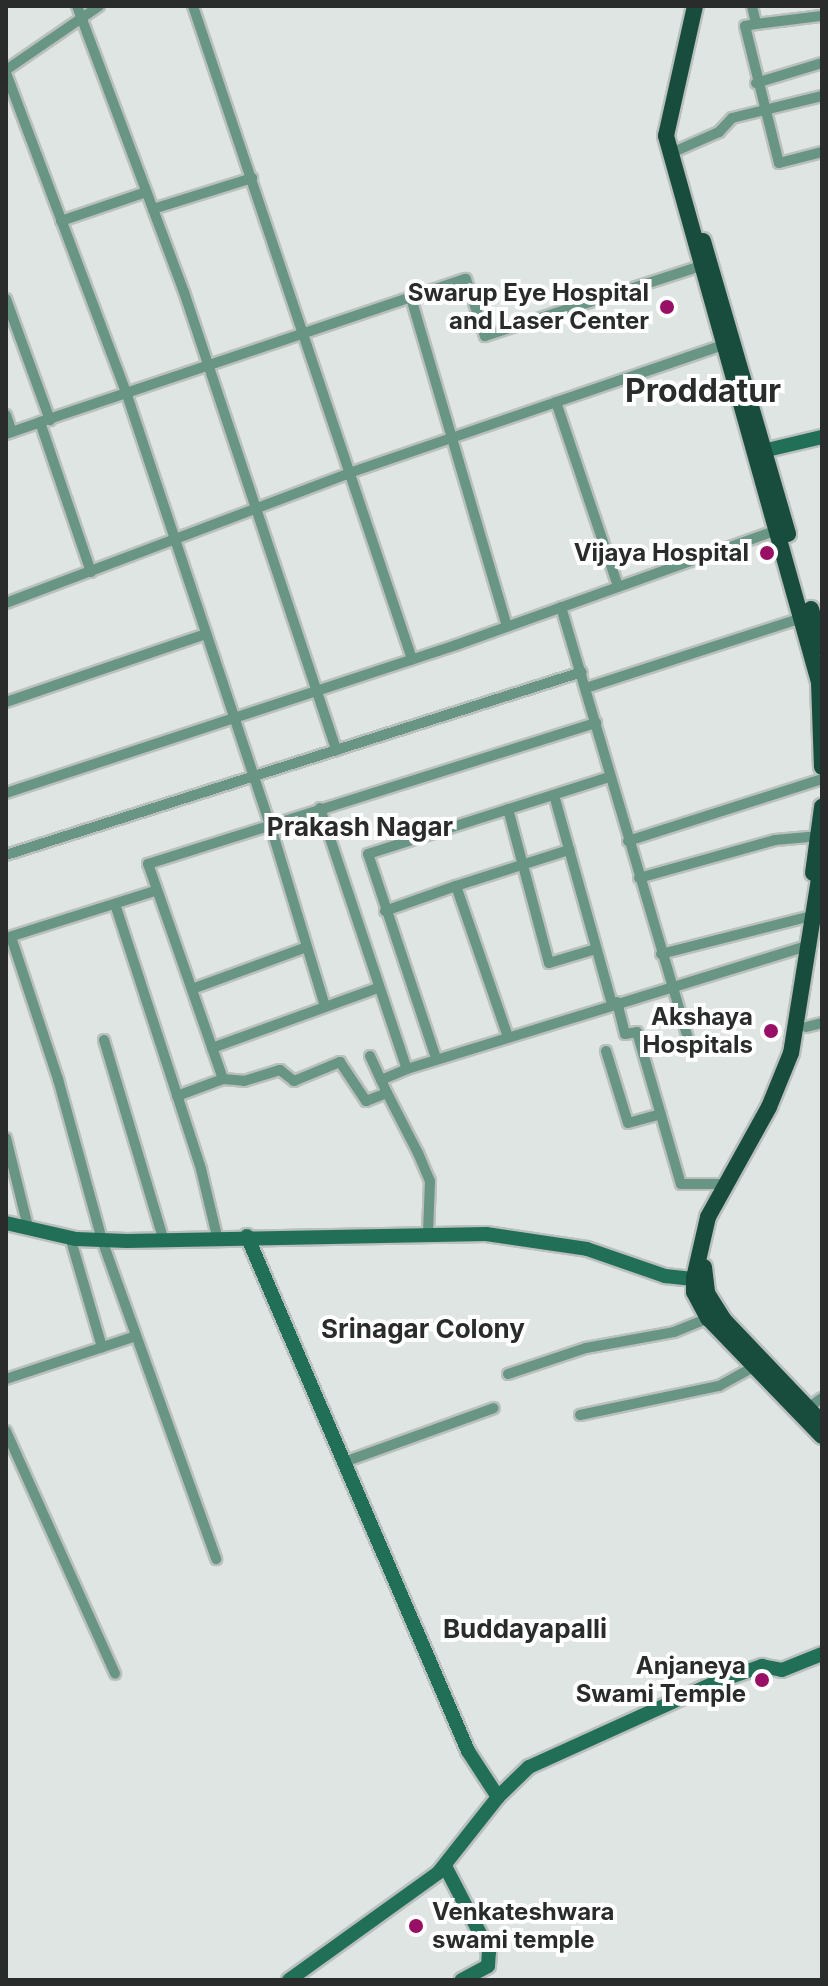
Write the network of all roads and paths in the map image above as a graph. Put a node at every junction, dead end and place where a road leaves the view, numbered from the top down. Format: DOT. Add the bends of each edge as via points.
graph roads {
  1 [pos="77,6"];
  2 [pos="99,6"];
  3 [pos="193,6"];
  4 [pos="695,6"];
  5 [pos="704,6"];
  6 [pos="752,6"];
  7 [pos="820,16"];
  8 [pos="82,19"];
  9 [pos="756,24"];
  10 [pos="822,63"];
  11 [pos="6,71"];
  12 [pos="756,83"];
  13 [pos="822,96"];
  14 [pos="763,112"];
  15 [pos="678,150"];
  16 [pos="822,152"];
  17 [pos="252,178"];
  18 [pos="146,192"];
  19 [pos="153,209"];
  20 [pos="61,221"];
  21 [pos="705,264"];
  22 [pos="411,298"];
  23 [pos="6,299"];
  24 [pos="305,334"];
  25 [pos="728,343"];
  26 [pos="210,367"];
  27 [pos="127,395"];
  28 [pos="556,402"];
  29 [pos="6,415"];
  30 [pos="45,421"];
  31 [pos="9,433"];
  32 [pos="822,437"];
  33 [pos="451,439"];
  34 [pos="767,450"];
  35 [pos="352,472"];
  36 [pos="255,510"];
  37 [pos="781,528"];
  38 [pos="174,540"];
  39 [pos="91,572"];
  40 [pos="618,586"];
  41 [pos="6,603"];
  42 [pos="561,607"];
  43 [pos="807,616"];
  44 [pos="507,626"];
  45 [pos="203,635"];
  46 [pos="822,647"];
  47 [pos="412,659"];
  48 [pos="582,672"];
  49 [pos="586,688"];
  50 [pos="316,689"];
  51 [pos="6,702"];
  52 [pos="234,716"];
  53 [pos="596,723"];
  54 [pos="336,750"];
  55 [pos="822,767"];
  56 [pos="254,777"];
  57 [pos="610,777"];
  58 [pos="822,779"];
  59 [pos="6,793"];
  60 [pos="554,795"];
  61 [pos="822,807"];
  62 [pos="320,808"];
  63 [pos="508,809"];
  64 [pos="270,824"];
  65 [pos="820,836"];
  66 [pos="628,841"];
  67 [pos="569,850"];
  68 [pos="6,855"];
  69 [pos="822,861"];
  70 [pos="523,864"];
  71 [pos="639,878"];
  72 [pos="456,886"];
  73 [pos="155,891"];
  74 [pos="115,904"];
  75 [pos="385,911"];
  76 [pos="812,916"];
  77 [pos="9,938"];
  78 [pos="304,948"];
  79 [pos="596,949"];
  80 [pos="807,950"];
  81 [pos="661,954"];
  82 [pos="378,988"];
  83 [pos="670,988"];
  84 [pos="192,989"];
  85 [pos="615,1003"];
  86 [pos="325,1006"];
  87 [pos="814,1025"];
  88 [pos="508,1037"];
  89 [pos="104,1040"];
  90 [pos="212,1048"];
  91 [pos="606,1051"];
  92 [pos="692,1051"];
  93 [pos="370,1056"];
  94 [pos="436,1058"];
  95 [pos="407,1069"];
  96 [pos="223,1079"];
  97 [pos="381,1080"];
  98 [pos="387,1093"];
  99 [pos="177,1096"];
  100 [pos="661,1114"];
  101 [pos="6,1138"];
  102 [pos="727,1184"];
  103 [pos="6,1223"];
  104 [pos="28,1227"];
  105 [pos="428,1232"];
  106 [pos="217,1236"];
  107 [pos="247,1236"];
  108 [pos="70,1237"];
  109 [pos="102,1240"];
  110 [pos="164,1241"];
  111 [pos="699,1279"];
  112 [pos="708,1318"];
  113 [pos="136,1336"];
  114 [pos="102,1347"];
  115 [pos="746,1357"];
  116 [pos="508,1374"];
  117 [pos="6,1379"];
  118 [pos="809,1407"];
  119 [pos="494,1408"];
  120 [pos="580,1415"];
  121 [pos="822,1423"];
  122 [pos="6,1431"];
  123 [pos="822,1436"];
  124 [pos="344,1462"];
  125 [pos="216,1559"];
  126 [pos="822,1654"];
  127 [pos="115,1674"];
  128 [pos="498,1797"];
  129 [pos="445,1866"];
  130 [pos="478,1976"];
  131 [pos="289,1980"];
  132 [pos="462,1980"];
  1 -- 8 [label="street"];
  2 -- 8 [label="street"];
  3 -- 17 [label="street"];
  4 -- 21 [label="main road" via="666,136"];
  5 -- 15 [label="main road" via="681,99"];
  6 -- 9 [label="street"];
  7 -- 9 [label="street"];
  8 -- 11 [label="street"];
  8 -- 18 [label="street"];
  9 -- 12 [label="street" via="745,26"];
  10 -- 12 [label="street"];
  11 -- 20 [label="street"];
  12 -- 14 [label="street"];
  13 -- 14 [label="street"];
  14 -- 15 [label="street" via="732,118 719,132"];
  14 -- 16 [label="street" via="779,163"];
  15 -- 21 [label="main road"];
  17 -- 19 [label="street"];
  17 -- 24 [label="street"];
  18 -- 19 [label="street"];
  18 -- 20 [label="street"];
  19 -- 26 [label="street"];
  20 -- 27 [label="street"];
  21 -- 22 [label="street" via="485,336 466,279"];
  21 -- 25 [label="main road"];
  22 -- 24 [label="street"];
  22 -- 33 [label="street"];
  23 -- 30 [label="street"];
  24 -- 26 [label="street"];
  24 -- 35 [label="street"];
  25 -- 28 [label="street"];
  25 -- 34 [label="main road"];
  25 -- 37 [label="main road"];
  26 -- 27 [label="street"];
  26 -- 36 [label="street"];
  27 -- 30 [label="street"];
  27 -- 38 [label="street"];
  28 -- 33 [label="street"];
  28 -- 40 [label="street"];
  29 -- 31 [label="street"];
  30 -- 31 [label="street"];
  30 -- 39 [label="street"];
  32 -- 34 [label="main road"];
  33 -- 35 [label="street"];
  33 -- 44 [label="street"];
  34 -- 37 [label="main road"];
  35 -- 36 [label="street"];
  35 -- 47 [label="street"];
  36 -- 38 [label="street"];
  36 -- 50 [label="street"];
  37 -- 40 [label="street"];
  37 -- 43 [label="main road"];
  38 -- 39 [label="street"];
  38 -- 45 [label="street"];
  39 -- 41 [label="street"];
  40 -- 42 [label="street"];
  42 -- 44 [label="street"];
  42 -- 48 [label="street"];
  43 -- 46 [label="main road"];
  43 -- 49 [label="street"];
  43 -- 55 [label="main road" via="819,682"];
  44 -- 47 [label="street"];
  45 -- 51 [label="street"];
  45 -- 52 [label="street"];
  47 -- 50 [label="street"];
  48 -- 49 [label="street"];
  48 -- 54 [label="street"];
  49 -- 53 [label="street"];
  50 -- 52 [label="street"];
  50 -- 54 [label="street"];
  52 -- 56 [label="street"];
  52 -- 59 [label="street"];
  53 -- 57 [label="street"];
  53 -- 62 [label="street"];
  54 -- 56 [label="street"];
  56 -- 64 [label="street"];
  56 -- 68 [label="street"];
  57 -- 60 [label="street"];
  57 -- 66 [label="street"];
  58 -- 66 [label="street"];
  60 -- 63 [label="street"];
  60 -- 67 [label="street"];
  61 -- 65 [label="main road"];
  62 -- 64 [label="street"];
  62 -- 82 [label="street"];
  63 -- 70 [label="street"];
  63 -- 75 [label="street" via="368,854"];
  64 -- 73 [label="street" via="148,864"];
  64 -- 78 [label="street"];
  65 -- 71 [label="street" via="775,840"];
  65 -- 76 [label="main road"];
  66 -- 71 [label="street"];
  67 -- 70 [label="street"];
  67 -- 79 [label="street"];
  69 -- 76 [label="main road"];
  70 -- 72 [label="street"];
  70 -- 79 [label="street" via="549,963"];
  71 -- 81 [label="street"];
  72 -- 75 [label="street"];
  72 -- 88 [label="street"];
  73 -- 74 [label="street"];
  73 -- 84 [label="street"];
  74 -- 77 [label="street"];
  74 -- 99 [label="street"];
  75 -- 94 [label="street"];
  76 -- 80 [label="main road"];
  76 -- 81 [label="street"];
  77 -- 109 [label="street" via="58,1079"];
  78 -- 84 [label="street"];
  78 -- 86 [label="street"];
  79 -- 85 [label="street"];
  80 -- 83 [label="street"];
  80 -- 87 [label="main road"];
  80 -- 102 [label="main road" via="791,1053"];
  81 -- 83 [label="street"];
  82 -- 86 [label="street"];
  82 -- 95 [label="street"];
  83 -- 85 [label="street"];
  83 -- 92 [label="street"];
  84 -- 90 [label="street"];
  85 -- 88 [label="street"];
  85 -- 100 [label="street" via="625,1034 637,1032"];
  86 -- 90 [label="street" via="313,1015"];
  87 -- 111 [label="main road" via="781,1103 716,1220"];
  88 -- 94 [label="street"];
  89 -- 110 [label="street"];
  90 -- 96 [label="street"];
  91 -- 100 [label="street" via="628,1123"];
  93 -- 97 [label="street"];
  94 -- 95 [label="street"];
  95 -- 97 [label="street"];
  96 -- 98 [label="street" via="244,1081 280,1070 294,1081 340,1062 366,1101"];
  96 -- 99 [label="street"];
  97 -- 98 [label="street"];
  98 -- 105 [label="street" via="430,1181"];
  99 -- 106 [label="street"];
  100 -- 102 [label="street" via="684,1188 714,1180"];
  101 -- 104 [label="street"];
  102 -- 111 [label="main road" via="708,1217"];
  103 -- 104 [label="main road"];
  104 -- 108 [label="main road"];
  105 -- 107 [label="main road"];
  105 -- 111 [label="main road" via="547,1242 665,1276"];
  106 -- 107 [label="main road"];
  106 -- 110 [label="main road"];
  107 -- 124 [label="main road"];
  108 -- 109 [label="main road"];
  108 -- 114 [label="street"];
  109 -- 110 [label="main road"];
  109 -- 113 [label="street"];
  111 -- 112 [label="main road" via="694,1292"];
  111 -- 115 [label="main road"];
  112 -- 115 [label="main road"];
  112 -- 116 [label="street" via="674,1332 586,1348"];
  113 -- 114 [label="street"];
  113 -- 125 [label="street"];
  114 -- 117 [label="street"];
  115 -- 118 [label="main road"];
  115 -- 120 [label="street" via="719,1386"];
  118 -- 121 [label="main road"];
  118 -- 123 [label="main road"];
  119 -- 124 [label="street"];
  122 -- 127 [label="street"];
  124 -- 128 [label="main road" via="468,1751"];
  126 -- 128 [label="main road" via="782,1670 752,1669 658,1706 543,1759"];
  128 -- 129 [label="main road"];
  129 -- 130 [label="main road" via="489,1951 488,1966"];
  129 -- 131 [label="main road"];
  130 -- 132 [label="main road"];
}
